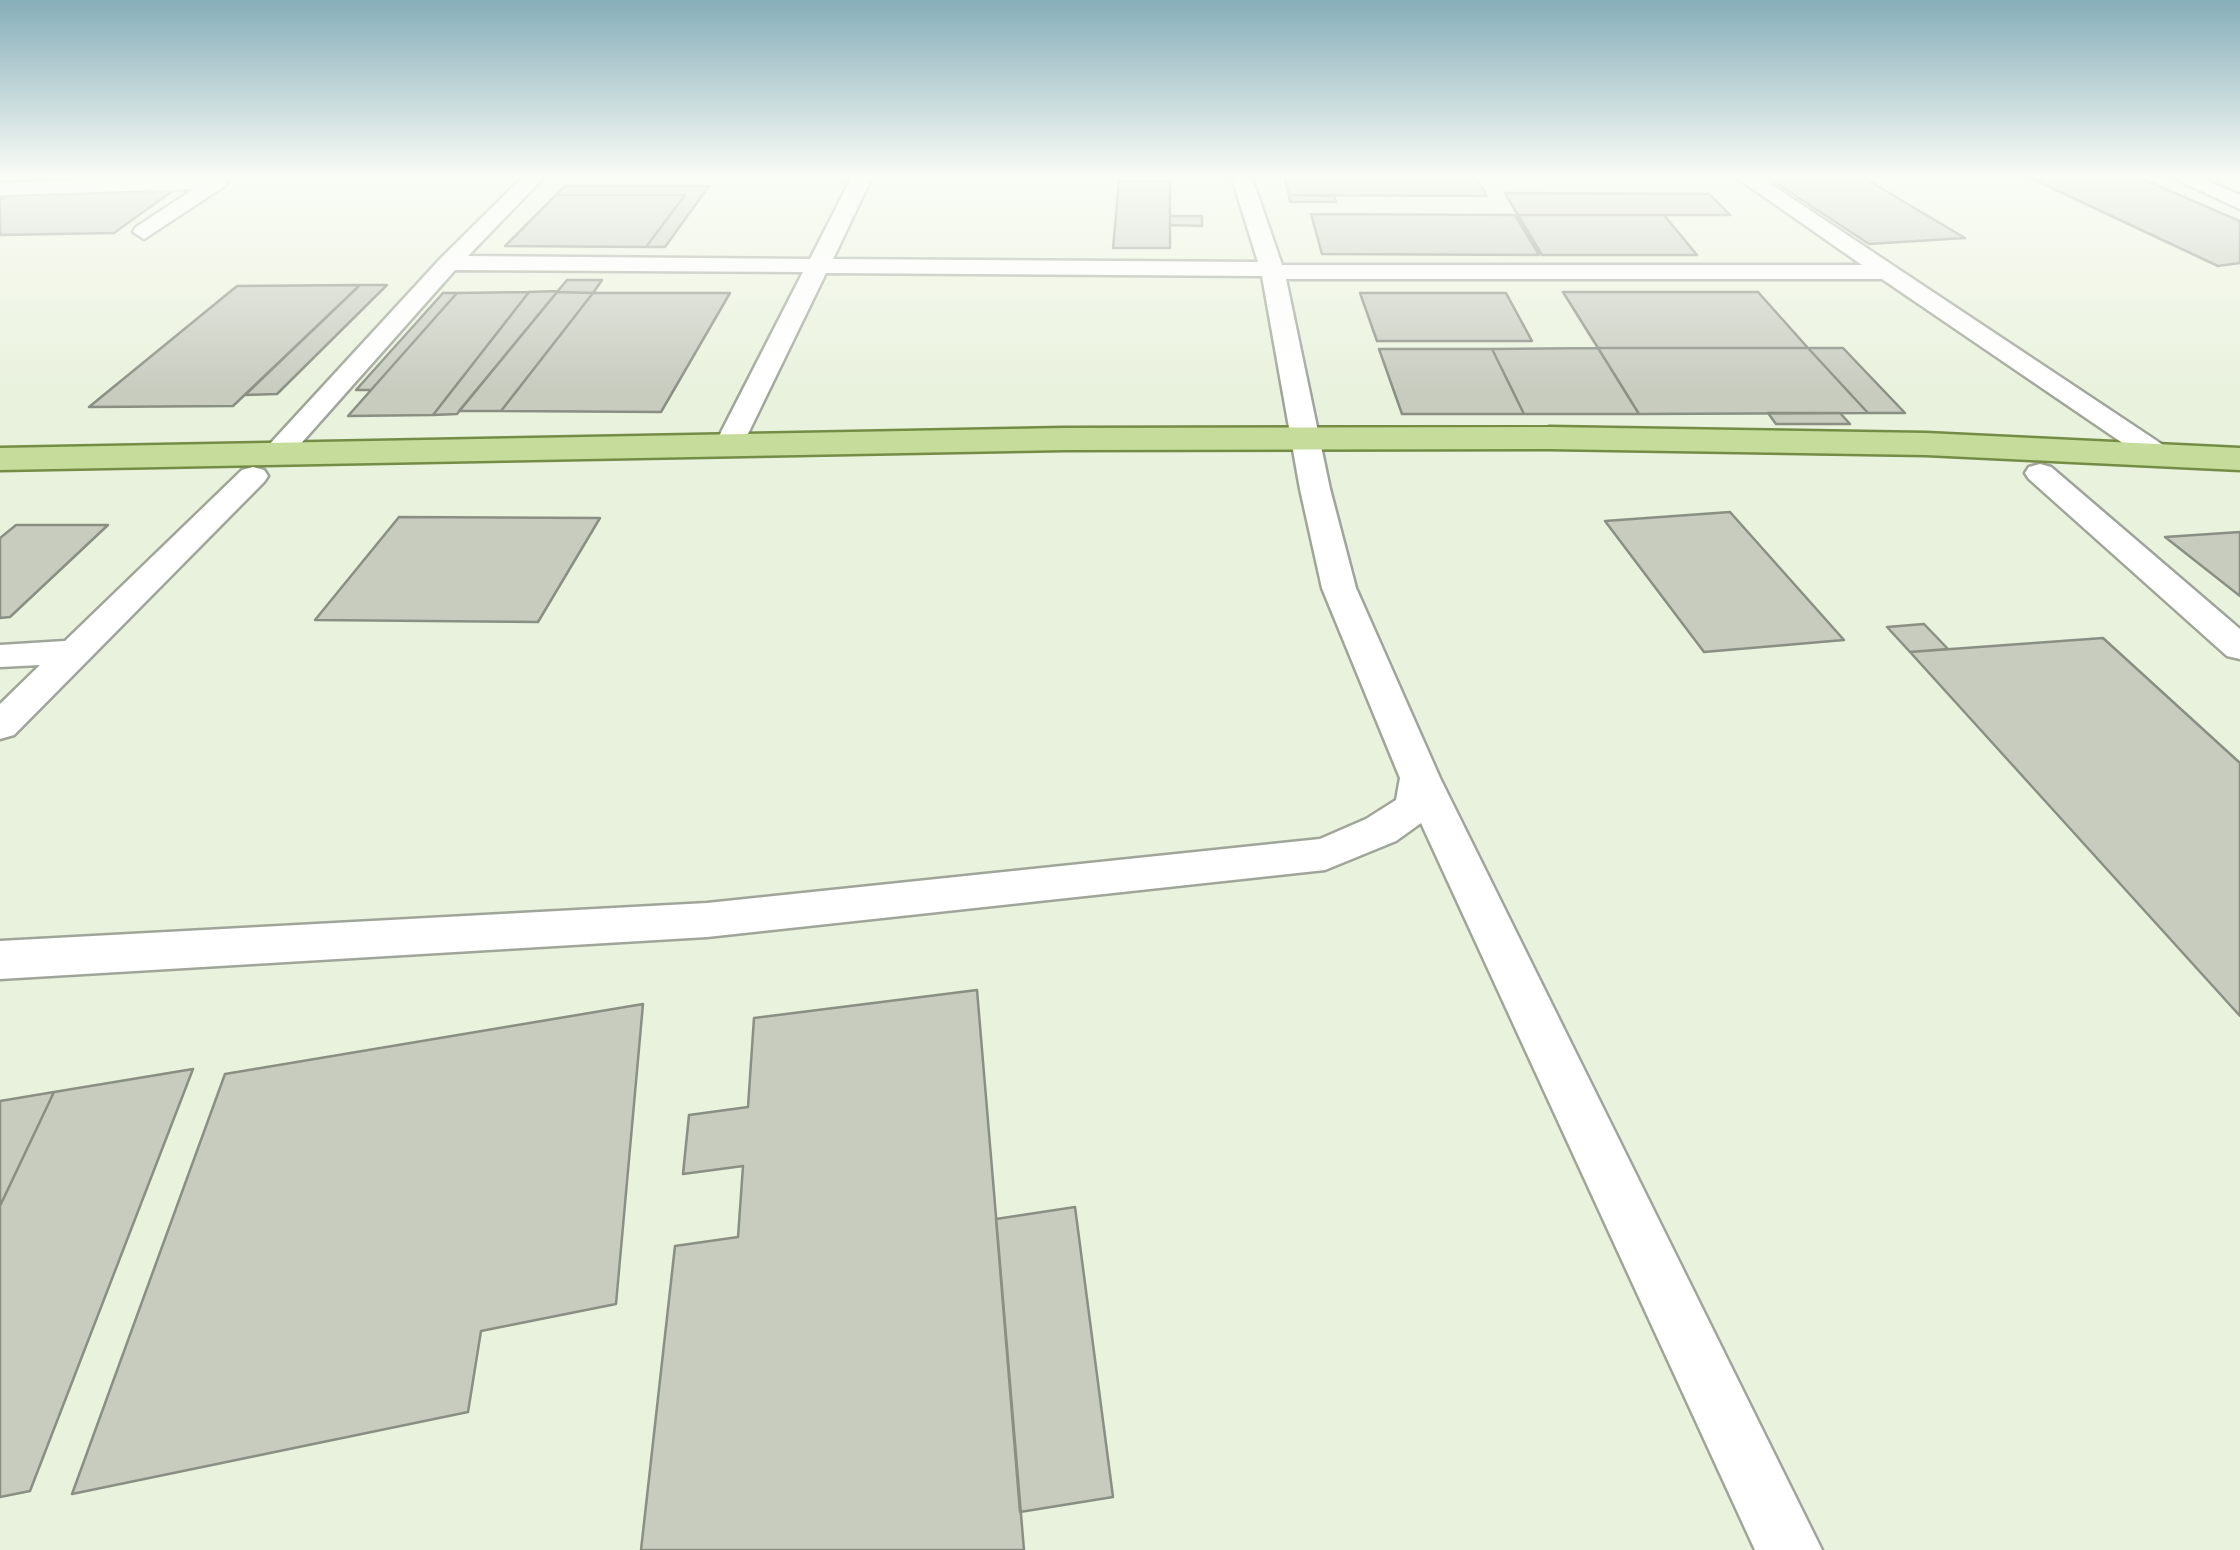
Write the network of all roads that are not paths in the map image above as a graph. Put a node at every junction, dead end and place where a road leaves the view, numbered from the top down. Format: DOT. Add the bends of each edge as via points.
graph roads {
  1 [pos="464,247"];
  2 [pos="827,247"];
  3 [pos="1265,247"];
  4 [pos="1851,247"];
  5 [pos="449,263"];
  6 [pos="817,267"];
  7 [pos="1273,271"];
  8 [pos="1888,272"];
  9 [pos="729,444"];
  10 [pos="1307,450"];
  11 [pos="2160,455"];
  12 [pos="0,459"];
  13 [pos="2240,459"];
  14 [pos="265,464"];
  15 [pos="2040,473"];
  16 [pos="0,480"];
  17 [pos="2240,482"];
  18 [pos="2240,648"];
  19 [pos="71,652"];
  20 [pos="0,656"];
  21 [pos="0,726"];
  22 [pos="1420,778"];
  23 [pos="0,960"];
  24 [pos="1788,1550"];
  1 -- 5 [label="street"];
  2 -- 6 [label="street"];
  3 -- 7 [label="street"];
  4 -- 8 [label="street"];
  5 -- 6 [label="street"];
  5 -- 14 [label="street"];
  6 -- 7 [label="street"];
  6 -- 9 [label="street"];
  7 -- 8 [label="street"];
  7 -- 10 [label="street"];
  8 -- 11 [label="street"];
  9 -- 10 [label="main road"];
  9 -- 14 [label="main road"];
  10 -- 11 [label="main road" via="1926,444"];
  10 -- 14 [label="main road"];
  10 -- 15 [label="main road"];
  10 -- 22 [label="street" via="1339,588"];
  11 -- 13 [label="main road"];
  12 -- 14 [label="main road"];
  14 -- 16 [label="main road"];
  14 -- 19 [label="street"];
  15 -- 17 [label="main road"];
  15 -- 18 [label="street"];
  19 -- 20 [label="street"];
  19 -- 21 [label="street"];
  22 -- 23 [label="street" via="1415,807 1325,854 706,920"];
  22 -- 24 [label="street"];
}
